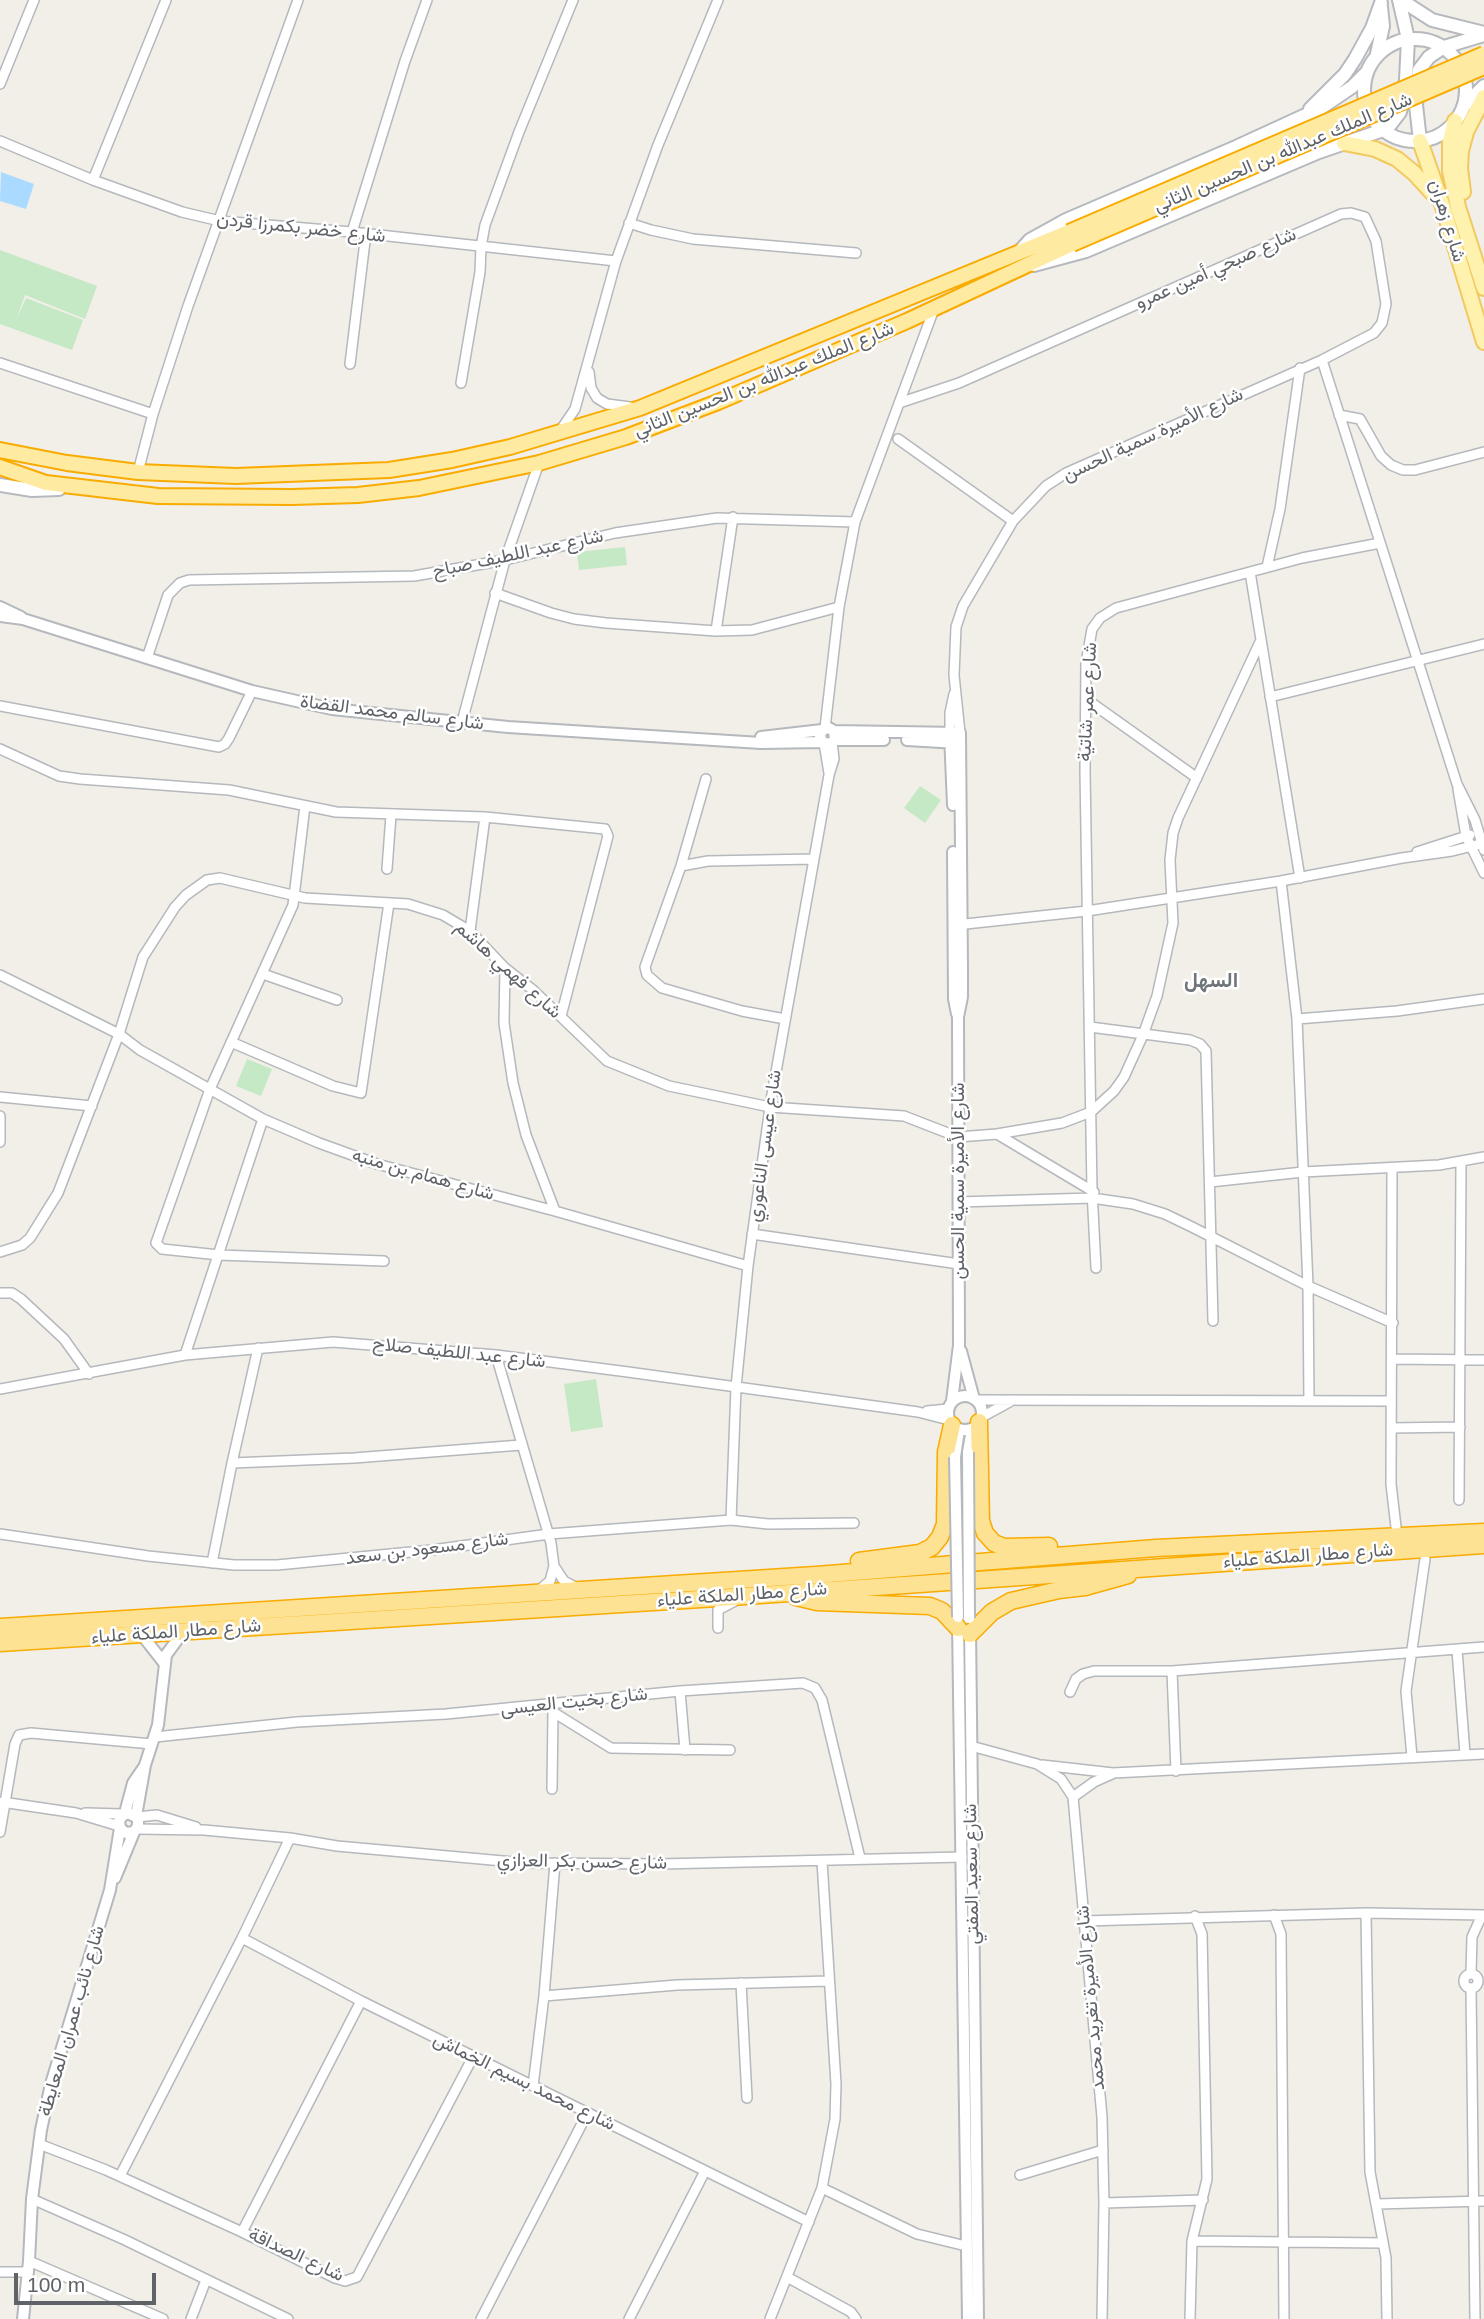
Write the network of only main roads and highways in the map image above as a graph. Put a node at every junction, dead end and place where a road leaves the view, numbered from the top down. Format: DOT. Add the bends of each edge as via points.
graph roads {
  1 [pos="1400,0"];
  2 [pos="1381,2"];
  3 [pos="1484,34"];
  4 [pos="1408,39"];
  5 [pos="1484,46"];
  6 [pos="1444,47"];
  7 [pos="1484,54"];
  8 [pos="1375,58"];
  9 [pos="1484,67"];
  10 [pos="1367,72"];
  11 [pos="1484,86"];
  12 [pos="1484,97"];
  13 [pos="1463,107"];
  14 [pos="1321,108"];
  15 [pos="1304,115"];
  16 [pos="1455,121"];
  17 [pos="1383,130"];
  18 [pos="1420,141"];
  19 [pos="1340,145"];
  20 [pos="1443,206"];
  21 [pos="1070,238"];
  22 [pos="1470,246"];
  23 [pos="1020,252"];
  24 [pos="1024,267"];
  25 [pos="1484,288"];
  26 [pos="1484,342"];
  27 [pos="0,443"];
  28 [pos="0,450"];
  29 [pos="67,463"];
  30 [pos="0,467"];
  31 [pos="0,485"];
  32 [pos="76,487"];
  33 [pos="952,1417"];
  34 [pos="978,1423"];
  35 [pos="1484,1523"];
  36 [pos="1484,1532"];
  37 [pos="1320,1540"];
  38 [pos="1484,1545"];
  39 [pos="1156,1548"];
  40 [pos="1312,1556"];
  41 [pos="1484,1556"];
  42 [pos="1153,1567"];
  43 [pos="779,1585"];
  44 [pos="0,1628"];
  45 [pos="0,1643"];
  1 -- 3 [label="main road" via="1432,20"];
  1 -- 4 [label="main road"];
  2 -- 8 [label="main road" via="1383,26"];
  2 -- 15 [label="main road" via="1372,28 1345,74"];
  3 -- 6 [label="main road"];
  4 -- 6 [label="main road"];
  4 -- 8 [label="main road" via="1393,43"];
  4 -- 17 [label="main road" via="1403,103 1395,120"];
  5 -- 9 [label="main road"];
  6 -- 13 [label="main road" via="1464,77"];
  6 -- 18 [label="main road" via="1426,60 1417,77"];
  7 -- 21 [label="highway, شارع الملك عبدالله بن الحسين الثاني, bridge"];
  8 -- 10 [label="main road"];
  9 -- 21 [label="highway, شارع الملك عبدالله بن الحسين الثاني, bridge"];
  10 -- 14 [label="main road"];
  10 -- 17 [label="main road" via="1365,102"];
  11 -- 13 [label="main road"];
  12 -- 22 [label="main road" via="1463,141 1460,160"];
  13 -- 16 [label="main road"];
  14 -- 15 [label="main road"];
  14 -- 19 [label="main road" via="1336,114 1341,123"];
  15 -- 23 [label="main road" via="1056,225 1030,240"];
  16 -- 18 [label="main road" via="1437,136"];
  16 -- 22 [label="main road, شارع زهران" via="1450,171"];
  17 -- 18 [label="main road" via="1397,138"];
  17 -- 19 [label="main road"];
  18 -- 20 [label="main road, شارع زهران"];
  19 -- 20 [label="main road" via="1375,149 1397,159"];
  19 -- 24 [label="main road" via="1086,251"];
  20 -- 26 [label="main road, شارع زهران"];
  21 -- 23 [label="highway, شارع الملك عبدالله بن الحسين الثاني"];
  21 -- 24 [label="highway, شارع الملك عبدالله بن الحسين الثاني"];
  22 -- 25 [label="main road, شارع زهران"];
  23 -- 29 [label="highway, شارع الملك عبدالله بن الحسين الثاني" via="640,408 475,455 389,470 236,476"];
  24 -- 32 [label="highway, شارع الملك عبدالله بن الحسين الثاني" via="718,402 539,463 419,488 358,495 231,498"];
  27 -- 29 [label="main road"];
  28 -- 29 [label="highway, شارع الملك عبدالله بن الحسين الثاني"];
  30 -- 32 [label="highway, شارع الملك عبدالله بن الحسين الثاني" via="46,483"];
  31 -- 32 [label="main road" via="32,490"];
  33 -- 43 [label="highway" via="946,1452 945,1524 932,1547 914,1555 809,1566"];
  34 -- 39 [label="highway" via="981,1521 994,1543 1009,1548 1120,1543"];
  35 -- 37 [label="highway" via="1353,1530"];
  36 -- 37 [label="highway, شارع مطار الملكة علياء"];
  37 -- 39 [label="highway, شارع مطار الملكة علياء"];
  38 -- 40 [label="highway, شارع مطار الملكة علياء"];
  39 -- 43 [label="highway, شارع مطار الملكة علياء"];
  40 -- 41 [label="highway" via="1333,1561"];
  40 -- 42 [label="highway, شارع مطار الملكة علياء"];
  42 -- 43 [label="highway, شارع مطار الملكة علياء"];
  42 -- 43 [label="highway" via="1011,1601 964,1624 930,1606 817,1602"];
  43 -- 44 [label="highway, شارع مطار الملكة علياء" via="536,1592"];
  43 -- 45 [label="highway, شارع مطار الملكة علياء" via="752,1595"];
}
